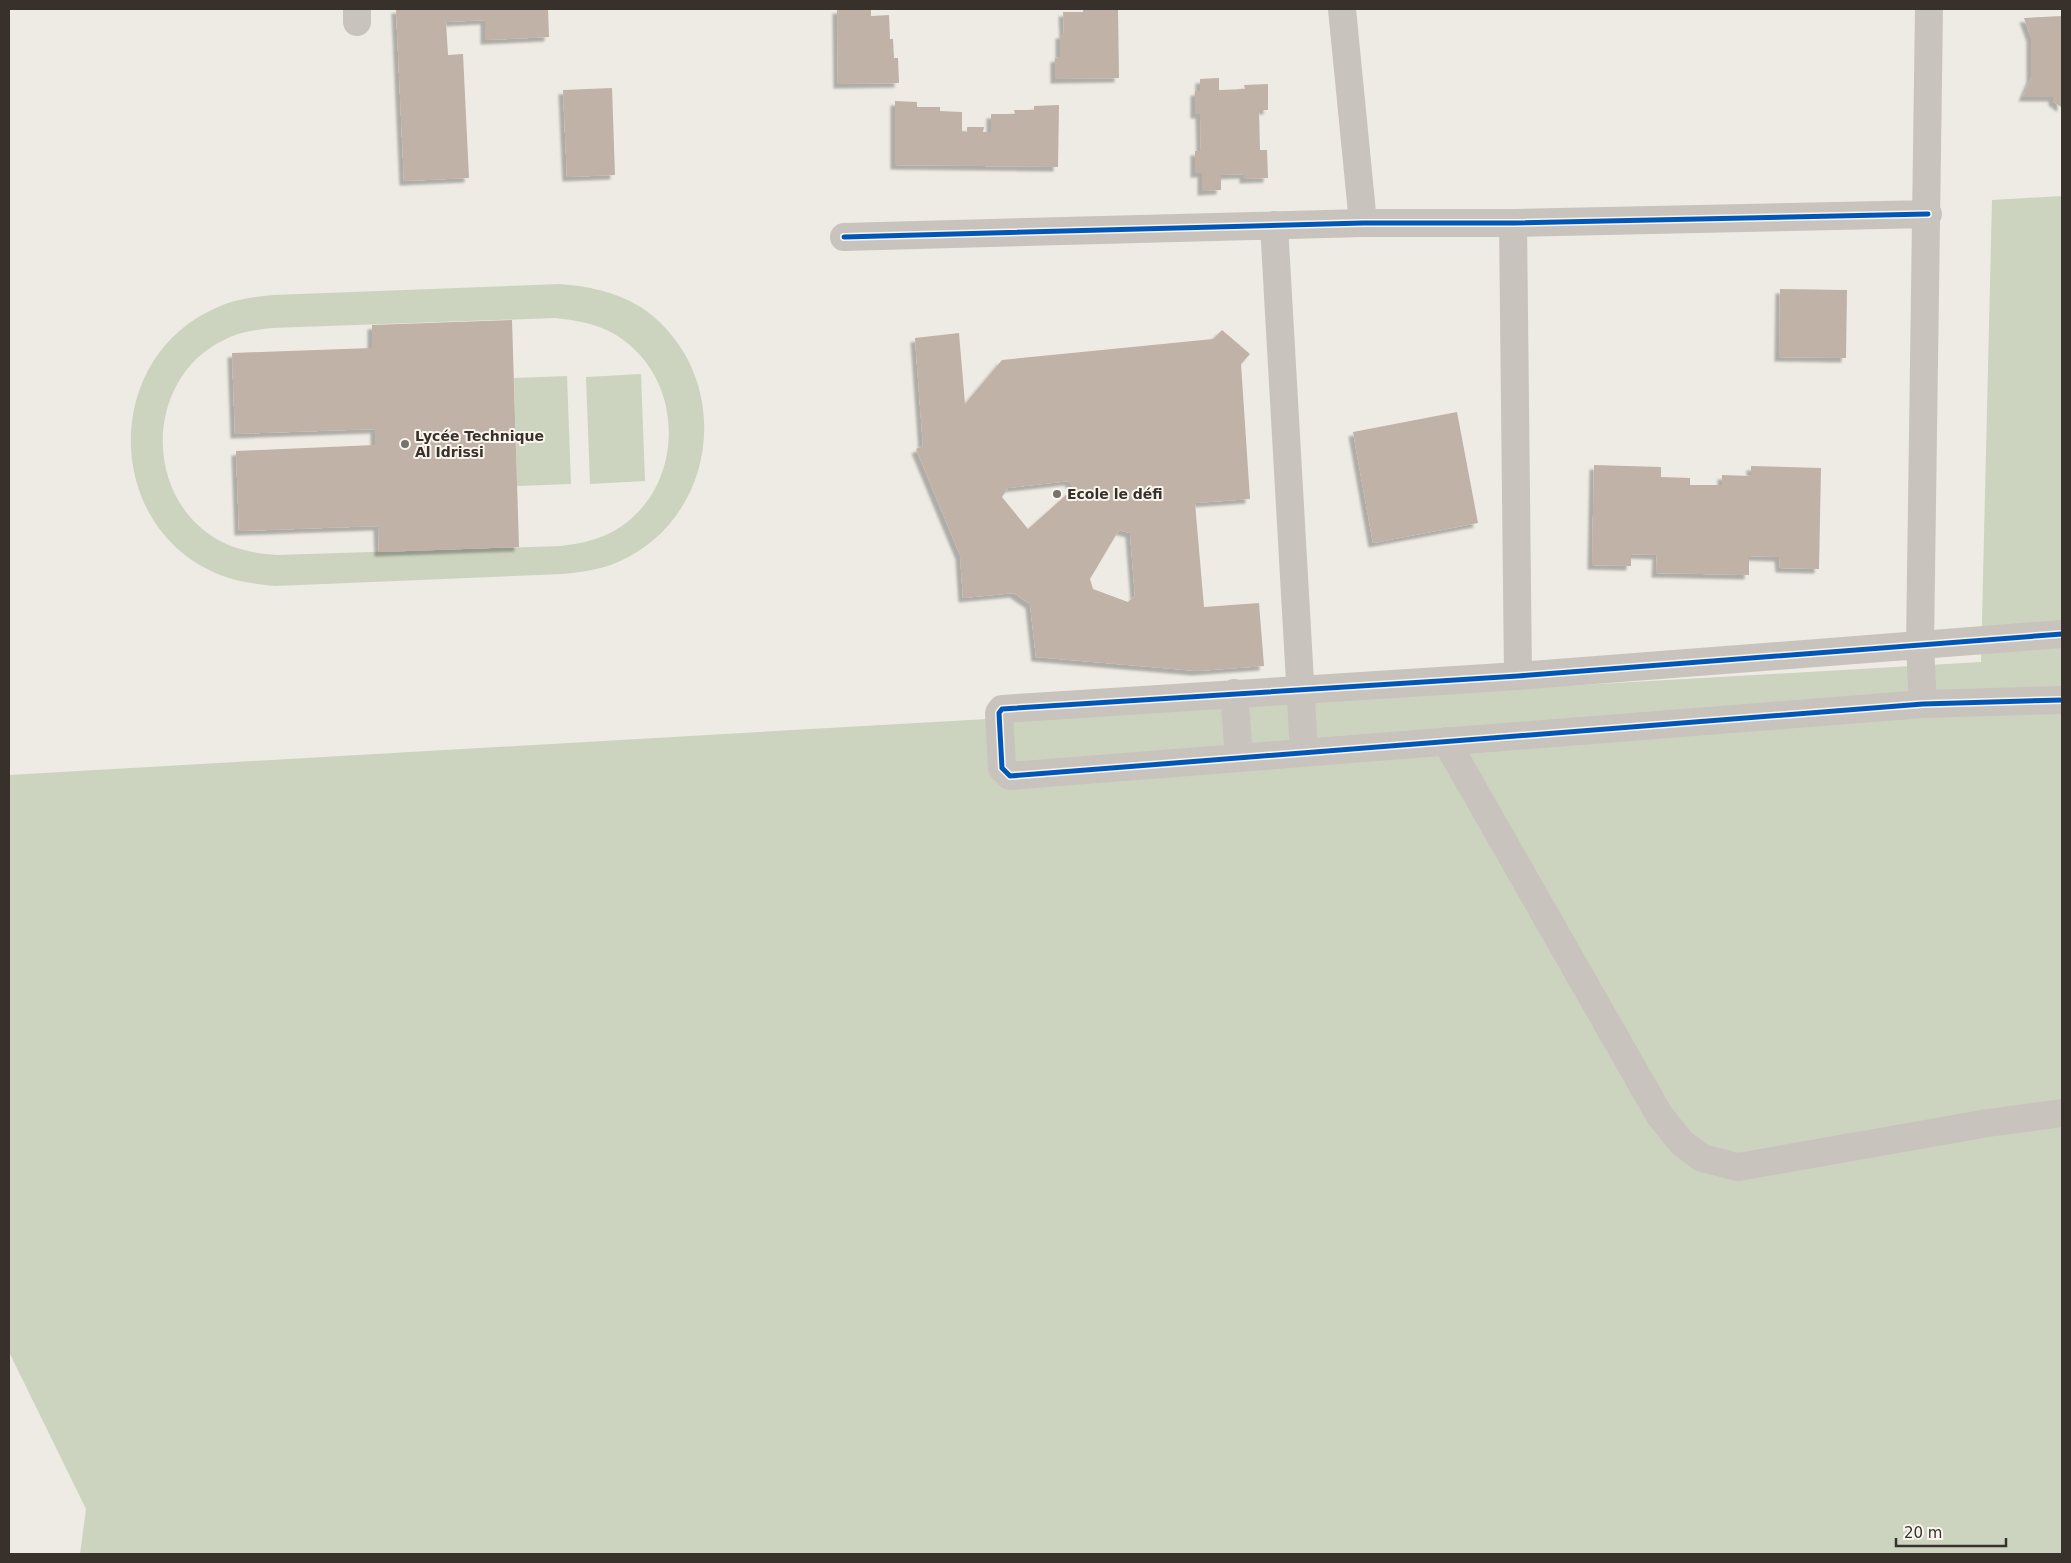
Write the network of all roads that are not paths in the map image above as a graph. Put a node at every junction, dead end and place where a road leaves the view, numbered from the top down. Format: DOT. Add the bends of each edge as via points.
graph roads {
  1 [pos="1342,9"];
  2 [pos="1930,9"];
  3 [pos="1928,214"];
  4 [pos="1363,223"];
  5 [pos="1513,223"];
  6 [pos="1274,225"];
  7 [pos="844,237"];
  8 [pos="2062,634"];
  9 [pos="1920,645"];
  10 [pos="1518,676"];
  11 [pos="1300,690"];
  12 [pos="1234,693"];
  13 [pos="2062,700"];
  14 [pos="1923,704"];
  15 [pos="1446,741"];
  16 [pos="1304,752"];
  17 [pos="1240,757"];
  18 [pos="2062,1113"];
  1 -- 4 [label="street"];
  2 -- 3 [label="street"];
  3 -- 5 [label="street"];
  3 -- 9 [label="street"];
  4 -- 5 [label="street"];
  4 -- 6 [label="street"];
  5 -- 10 [label="street"];
  6 -- 7 [label="street"];
  6 -- 11 [label="street"];
  8 -- 9 [label="street"];
  9 -- 10 [label="street"];
  9 -- 14 [label="street"];
  10 -- 11 [label="street"];
  11 -- 12 [label="street"];
  11 -- 16 [label="street"];
  12 -- 17 [label="street"];
  12 -- 17 [label="street" via="1002,709 999,713 1002,768 1010,776"];
  13 -- 14 [label="street"];
  14 -- 15 [label="street"];
  15 -- 16 [label="street"];
  15 -- 18 [label="street" via="1660,1116 1682,1143 1702,1158 1738,1167"];
  16 -- 17 [label="street"];
}
